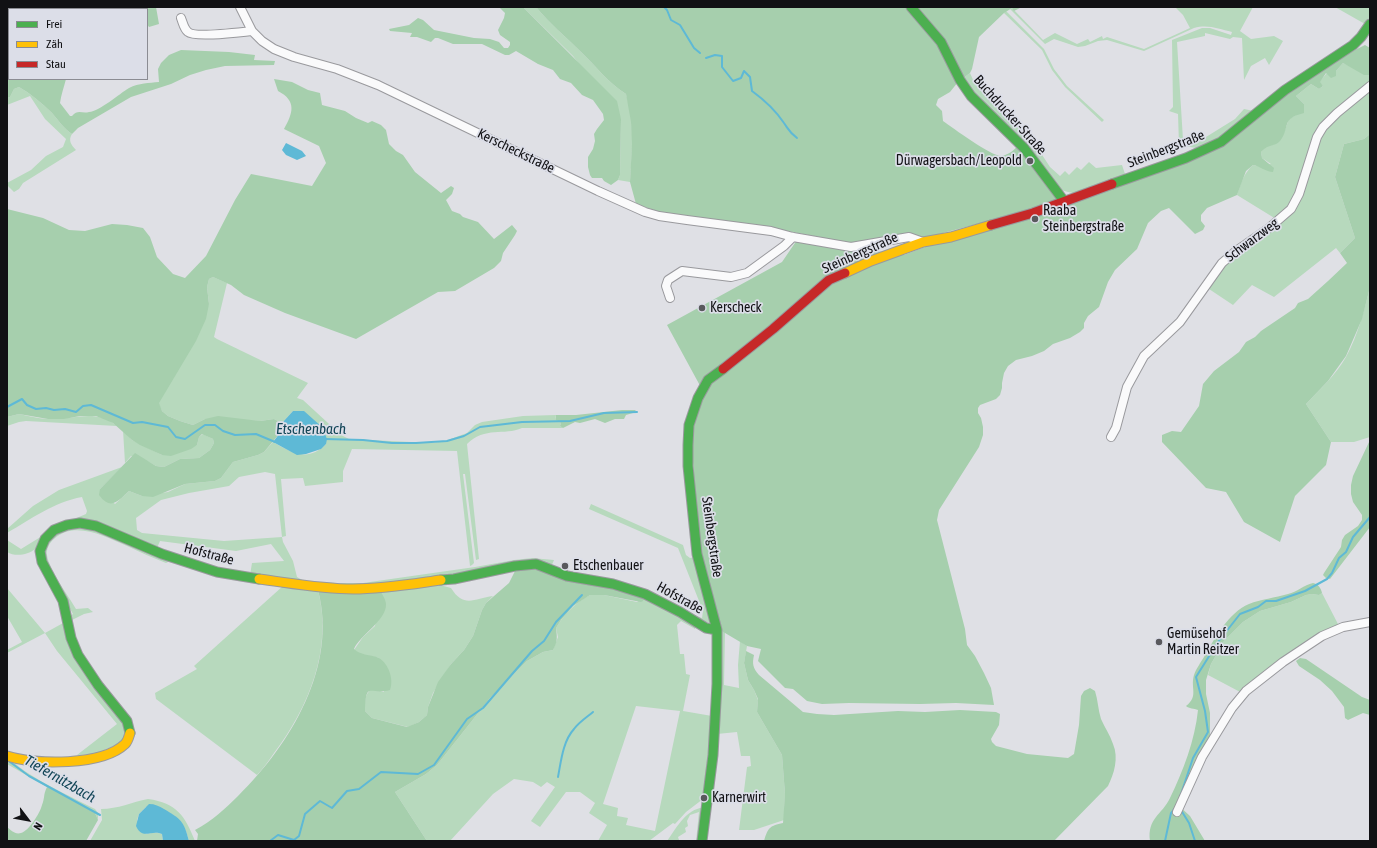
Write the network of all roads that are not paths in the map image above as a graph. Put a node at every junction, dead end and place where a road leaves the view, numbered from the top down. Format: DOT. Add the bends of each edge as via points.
graph roads {
  1 [pos="240,7"];
  2 [pos="911,7"];
  3 [pos="182,18"];
  4 [pos="1370,24"];
  5 [pos="252,31"];
  6 [pos="1370,86"];
  7 [pos="1064,201"];
  8 [pos="793,237"];
  9 [pos="923,242"];
  10 [pos="670,298"];
  11 [pos="1111,438"];
  12 [pos="1370,622"];
  13 [pos="717,630"];
  14 [pos="7,756"];
  15 [pos="1177,812"];
  16 [pos="702,841"];
  1 -- 5 [label="street, Kerscheckstraße"];
  2 -- 7 [label="street, Buchdrucker-Straße" via="941,42 971,96 1024,148"];
  3 -- 5 [label="street" via="191,34"];
  4 -- 7 [label="street, Steinbergstraße" via="1353,45 1285,90 1214,146"];
  5 -- 8 [label="street, Kerscheckstraße" via="274,49 378,85 645,212 771,231"];
  6 -- 11 [label="street, Schwarzweg" via="1323,127 1317,137 1299,194 1291,210 1222,263 1180,322 1144,356 1127,387"];
  7 -- 9 [label="street, Steinbergstraße" via="1034,214 951,237"];
  8 -- 9 [label="street, Kerscheckstraße" via="851,247 909,237"];
  8 -- 10 [label="street" via="747,273 731,277 682,271 668,280 666,286"];
  9 -- 13 [label="street, Steinbergstraße" via="829,280 705,384 691,418 688,460 697,554"];
  12 -- 15 [label="street" via="1343,627 1322,636 1246,691 1232,708 1202,757"];
  13 -- 14 [label="street, Hofstraße" via="706,628 645,594 613,584 567,576 536,564 454,579 393,586 314,587 217,572 162,554 96,526 67,524 54,530 44,540 40,551 42,562 62,601 78,655 127,721 131,736 118,749 84,760 45,762"];
  13 -- 16 [label="street, Steinbergstraße" via="713,755"];
}
